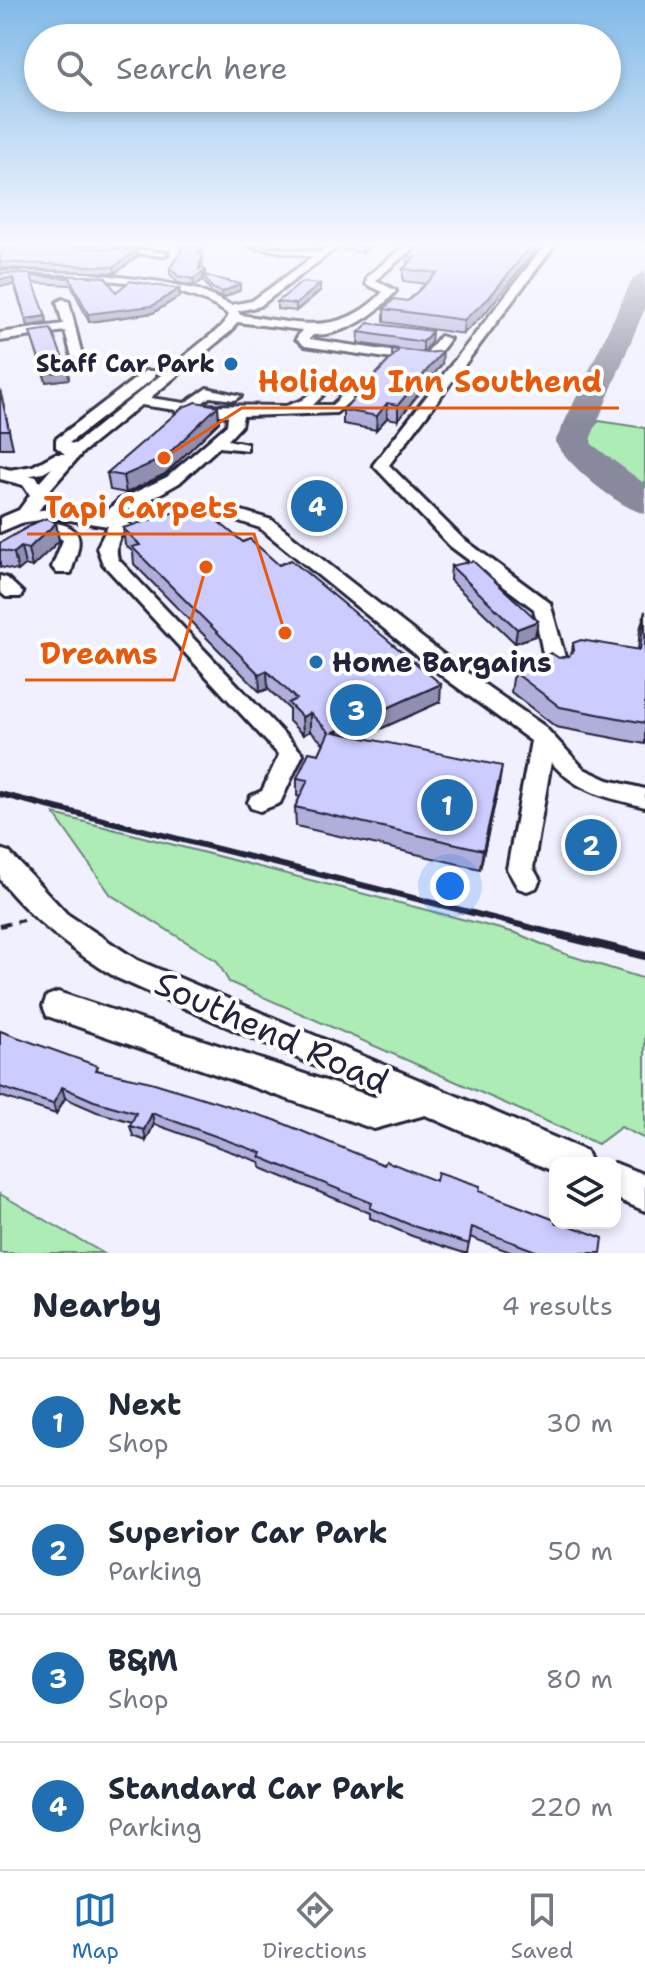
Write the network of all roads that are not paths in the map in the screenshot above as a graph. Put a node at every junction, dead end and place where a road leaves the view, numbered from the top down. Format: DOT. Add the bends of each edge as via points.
graph roads {
  1 [pos="64,304"];
  2 [pos="221,304"];
  3 [pos="255,304"];
  4 [pos="377,304"];
  5 [pos="506,304"];
  6 [pos="233,313"];
  7 [pos="348,324"];
  8 [pos="70,327"];
  9 [pos="376,329"];
  10 [pos="311,332"];
  11 [pos="217,336"];
  12 [pos="0,337"];
  13 [pos="478,342"];
  14 [pos="341,347"];
  15 [pos="78,357"];
  16 [pos="353,362"];
  17 [pos="144,401"];
  18 [pos="232,407"];
  19 [pos="292,408"];
  20 [pos="217,442"];
  21 [pos="242,447"];
  22 [pos="78,449"];
  23 [pos="4,473"];
  24 [pos="200,479"];
  25 [pos="173,482"];
  26 [pos="40,493"];
  27 [pos="128,504"];
  28 [pos="189,509"];
  29 [pos="213,511"];
  30 [pos="144,521"];
  31 [pos="9,522"];
  32 [pos="116,523"];
  33 [pos="0,558"];
  34 [pos="109,560"];
  35 [pos="64,569"];
  36 [pos="557,668"];
  37 [pos="543,738"];
  38 [pos="645,798"];
  39 [pos="260,802"];
  40 [pos="0,859"];
  41 [pos="527,880"];
  42 [pos="58,1006"];
  43 [pos="424,1099"];
  44 [pos="560,1157"];
  45 [pos="621,1183"];
  46 [pos="645,1193"];
  1 -- 8 [label="street"];
  2 -- 6 [label="street"];
  3 -- 6 [label="street"];
  4 -- 7 [label="street"];
  5 -- 13 [label="street"];
  6 -- 10 [label="street"];
  6 -- 11 [label="street"];
  7 -- 9 [label="street"];
  7 -- 10 [label="street"];
  8 -- 12 [label="street"];
  8 -- 15 [label="street"];
  10 -- 14 [label="street"];
  11 -- 17 [label="street"];
  11 -- 22 [label="street" via="195,339 61,442"];
  13 -- 14 [label="street" via="437,338 427,360"];
  13 -- 36 [label="street" via="381,465 456,542 543,607"];
  14 -- 16 [label="street" via="338,358"];
  17 -- 18 [label="street" via="214,414"];
  17 -- 22 [label="street"];
  18 -- 19 [label="street"];
  18 -- 20 [label="street" via="234,426"];
  20 -- 21 [label="street"];
  20 -- 25 [label="street"];
  22 -- 23 [label="street" via="37,470"];
  22 -- 26 [label="street"];
  23 -- 26 [label="main road" via="28,479"];
  24 -- 25 [label="street"];
  25 -- 27 [label="street"];
  25 -- 28 [label="street" via="171,503"];
  25 -- 30 [label="street"];
  26 -- 27 [label="street" via="49,503 68,507"];
  26 -- 31 [label="main road" via="32,509"];
  27 -- 30 [label="street"];
  27 -- 32 [label="street" via="112,514"];
  28 -- 29 [label="street"];
  28 -- 30 [label="street"];
  29 -- 30 [label="street"];
  29 -- 37 [label="street" via="266,524"];
  30 -- 32 [label="street"];
  30 -- 34 [label="street" via="113,546"];
  31 -- 32 [label="street" via="47,514"];
  32 -- 34 [label="street" via="106,548"];
  33 -- 35 [label="street" via="36,530 56,527 72,540"];
  34 -- 39 [label="street" via="288,750 290,759 271,797"];
  37 -- 38 [label="street" via="576,775"];
  37 -- 41 [label="street" via="520,869"];
  40 -- 43 [label="street, Southend Road" via="44,914 127,969"];
  42 -- 43 [label="street" via="374,1113"];
  43 -- 44 [label="street, Southend Road"];
  45 -- 46 [label="street"];
}
